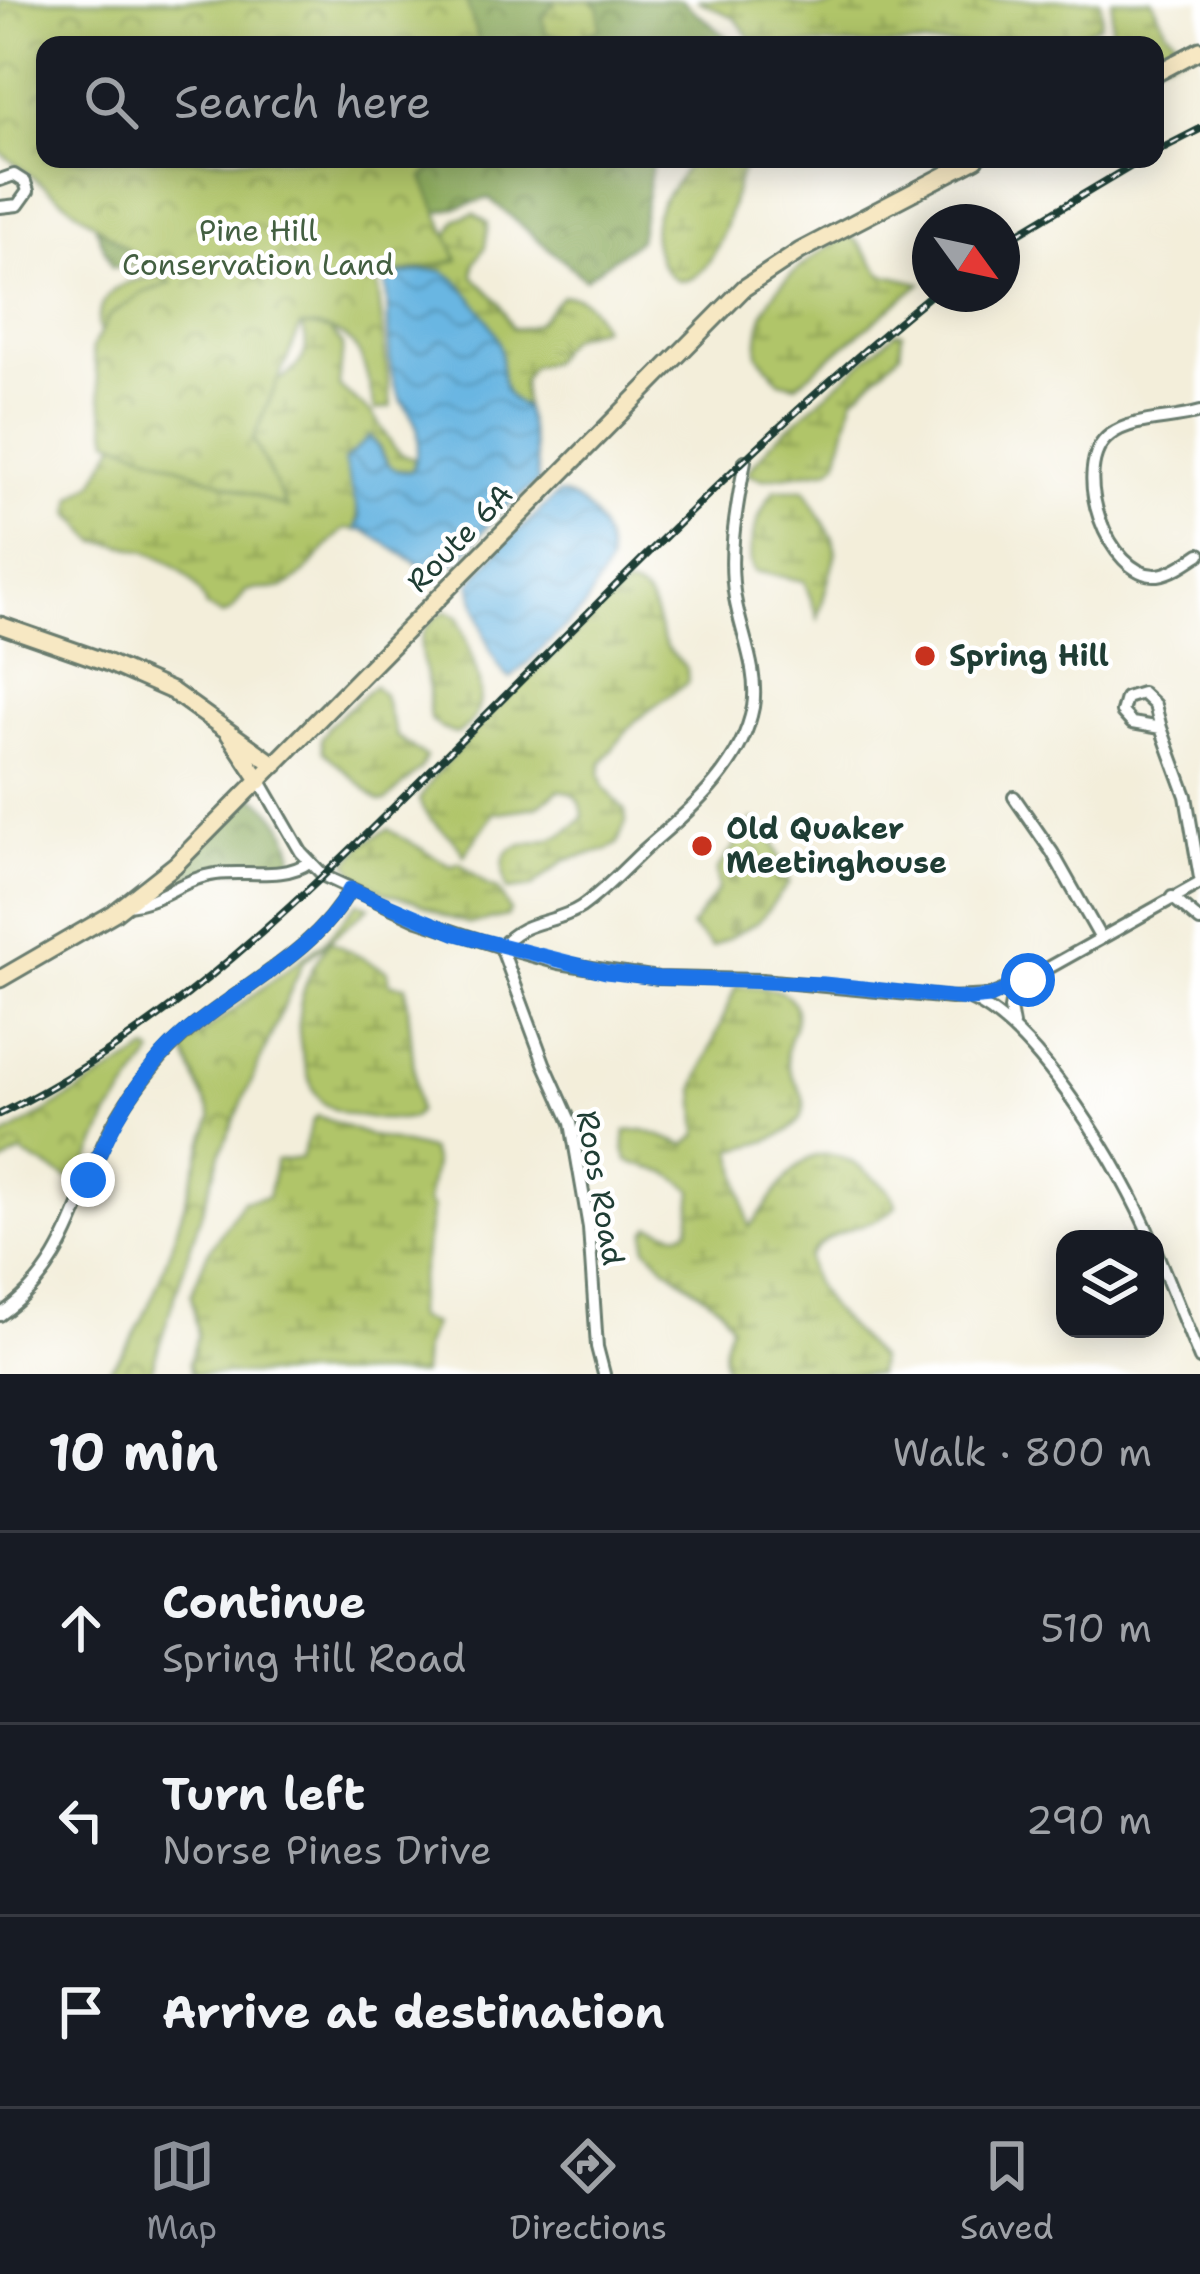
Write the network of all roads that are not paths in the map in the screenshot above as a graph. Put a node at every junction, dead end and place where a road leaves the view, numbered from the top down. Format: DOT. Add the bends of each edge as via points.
graph roads {
  1 [pos="1200,50"];
  2 [pos="1164,69"];
  3 [pos="959,168"];
  4 [pos="0,180"];
  5 [pos="0,207"];
  6 [pos="1200,412"];
  7 [pos="745,461"];
  8 [pos="1200,554"];
  9 [pos="0,625"];
  10 [pos="1161,728"];
  11 [pos="227,731"];
  12 [pos="275,765"];
  13 [pos="260,781"];
  14 [pos="1014,797"];
  15 [pos="309,862"];
  16 [pos="1200,880"];
  17 [pos="350,889"];
  18 [pos="1172,897"];
  19 [pos="127,905"];
  20 [pos="1200,921"];
  21 [pos="1100,937"];
  22 [pos="501,947"];
  23 [pos="0,979"];
  24 [pos="1014,987"];
  25 [pos="969,999"];
  26 [pos="1013,1027"];
  27 [pos="1147,1230"];
  28 [pos="1164,1271"];
  29 [pos="0,1315"];
  30 [pos="1200,1359"];
  31 [pos="604,1374"];
  1 -- 2 [label="main road"];
  3 -- 12 [label="main road, Route 6A" via="800,250 730,301"];
  4 -- 5 [label="street" via="14,175 28,191 18,205"];
  6 -- 8 [label="street" via="1118,430 1099,446 1090,469 1113,544 1134,568 1165,574"];
  7 -- 22 [label="street" via="731,554 754,706 741,741 707,793 579,909 513,932"];
  9 -- 11 [label="main road" via="156,683"];
  10 -- 16 [label="street" via="1186,796"];
  11 -- 12 [label="main road"];
  11 -- 13 [label="main road"];
  12 -- 13 [label="main road, Route 6A"];
  13 -- 15 [label="street"];
  13 -- 19 [label="main road, Route 6A"];
  14 -- 21 [label="street"];
  15 -- 17 [label="street"];
  15 -- 19 [label="street" via="295,870 214,874"];
  16 -- 18 [label="street"];
  17 -- 22 [label="street"];
  17 -- 29 [label="street" via="310,940 155,1063 106,1138 45,1276"];
  18 -- 20 [label="street"];
  18 -- 21 [label="street"];
  19 -- 23 [label="main road, Route 6A"];
  21 -- 24 [label="street"];
  22 -- 25 [label="street" via="658,978"];
  22 -- 31 [label="street, Roos Road" via="571,1123"];
  24 -- 25 [label="street"];
  24 -- 26 [label="street"];
  25 -- 26 [label="street"];
  26 -- 27 [label="street" via="1096,1138"];
  28 -- 30 [label="street"];
}
